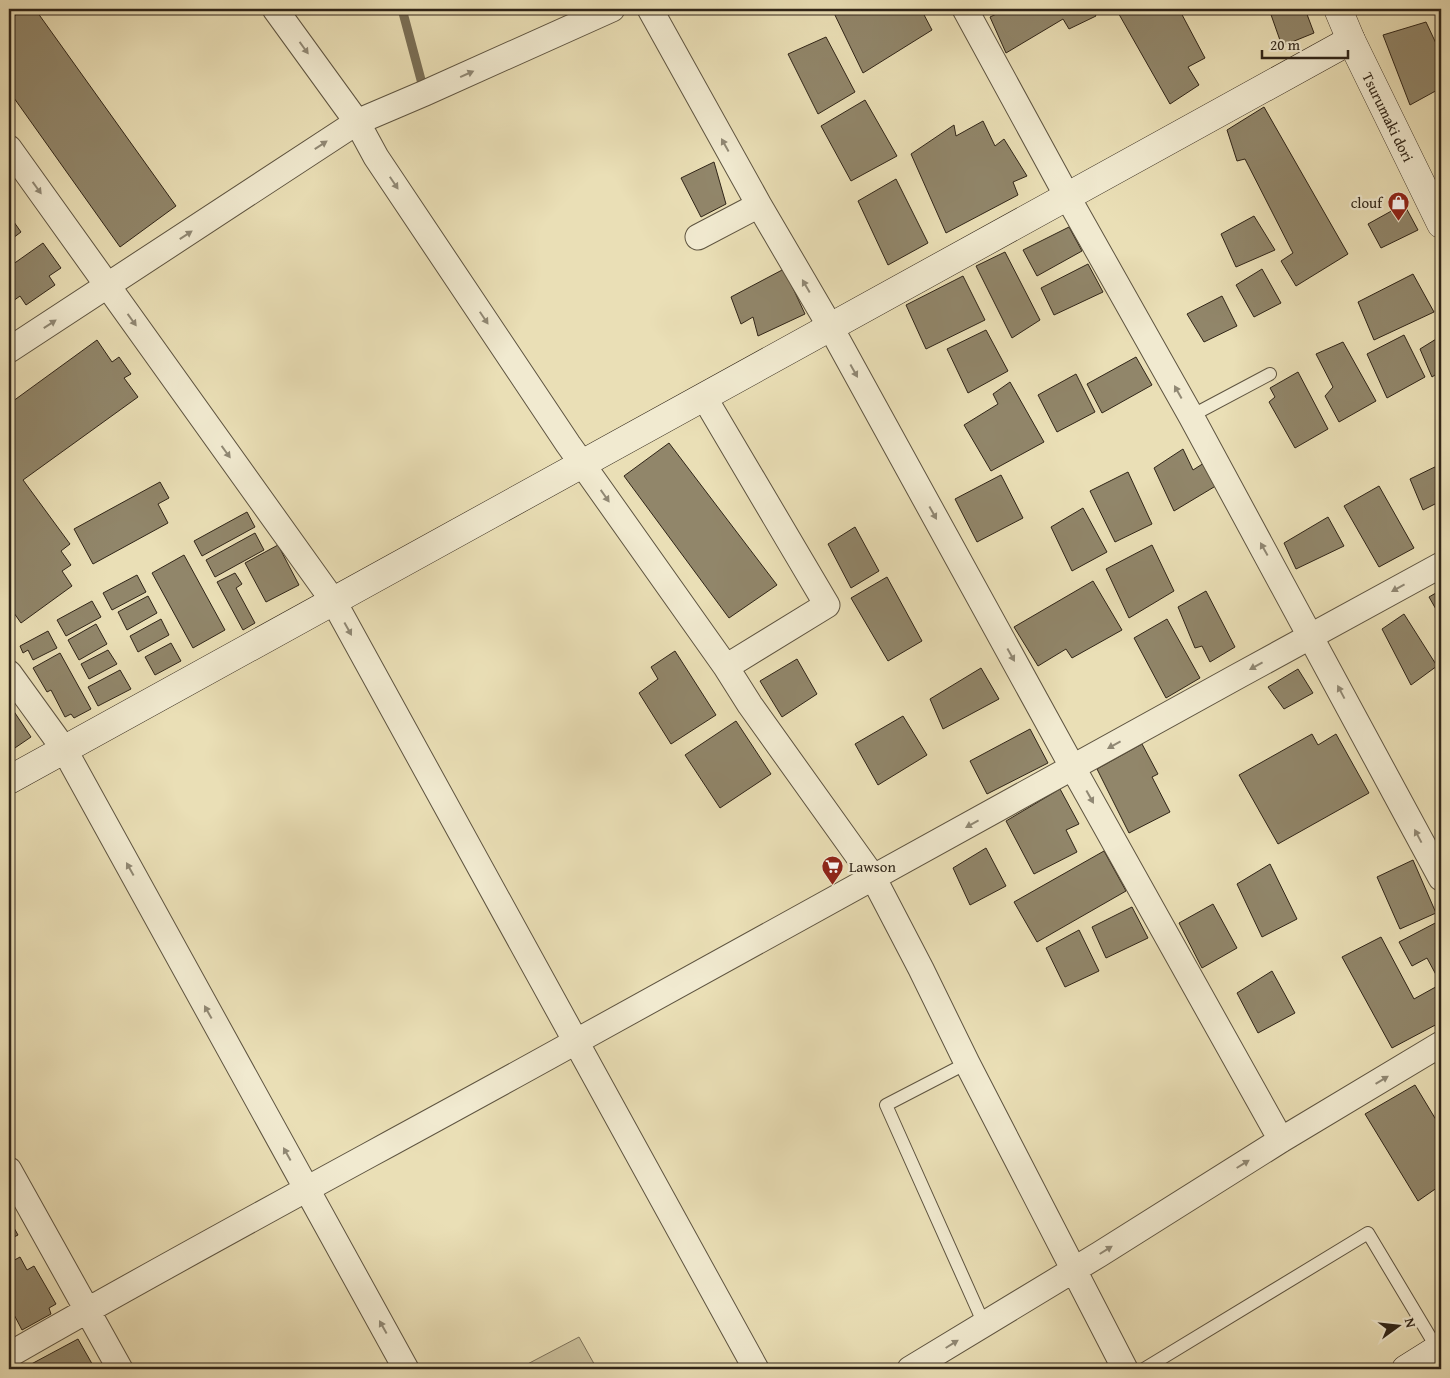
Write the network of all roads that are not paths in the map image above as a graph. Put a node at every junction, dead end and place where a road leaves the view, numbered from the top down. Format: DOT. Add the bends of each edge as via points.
graph roads {
  1 [pos="275,9"];
  2 [pos="612,9"];
  3 [pos="650,9"];
  4 [pos="966,9"];
  5 [pos="1338,9"];
  6 [pos="1350,40"];
  7 [pos="357,122"];
  8 [pos="9,148"];
  9 [pos="1067,196"];
  10 [pos="759,205"];
  11 [pos="1441,224"];
  12 [pos="698,237"];
  13 [pos="108,286"];
  14 [pos="831,328"];
  15 [pos="9,350"];
  16 [pos="1270,374"];
  17 [pos="704,397"];
  18 [pos="1192,416"];
  19 [pos="582,465"];
  20 [pos="1441,564"];
  21 [pos="334,602"];
  22 [pos="1311,636"];
  23 [pos="726,667"];
  24 [pos="9,673"];
  25 [pos="64,749"];
  26 [pos="1073,768"];
  27 [pos="9,780"];
  28 [pos="873,877"];
  29 [pos="1441,878"];
  30 [pos="576,1042"];
  31 [pos="1441,1044"];
  32 [pos="966,1063"];
  33 [pos="1281,1140"];
  34 [pos="9,1170"];
  35 [pos="306,1189"];
  36 [pos="1073,1270"];
  37 [pos="87,1311"];
  38 [pos="984,1324"];
  39 [pos="1439,1349"];
  40 [pos="9,1356"];
  41 [pos="120,1369"];
  42 [pos="406,1369"];
  43 [pos="756,1369"];
  44 [pos="910,1369"];
  45 [pos="1125,1369"];
  46 [pos="1144,1369"];
  47 [pos="1406,1369"];
  1 -- 7 [label="street, one-way"];
  7 -- 2 [label="street, one-way"];
  10 -- 3 [label="street, one-way"];
  4 -- 9 [label="street"];
  5 -- 6 [label="street, Tsurumaki dori"];
  6 -- 9 [label="street"];
  6 -- 11 [label="street, Tsurumaki dori"];
  13 -- 7 [label="street, one-way"];
  7 -- 19 [label="street, one-way" via="376,157"];
  8 -- 13 [label="street, one-way"];
  9 -- 14 [label="street"];
  18 -- 9 [label="street, one-way"];
  10 -- 12 [label="street"];
  14 -- 10 [label="street, one-way"];
  15 -- 13 [label="street, one-way"];
  13 -- 21 [label="street, one-way"];
  14 -- 17 [label="street"];
  14 -- 26 [label="street, one-way"];
  16 -- 18 [label="lane"];
  17 -- 19 [label="street"];
  17 -- 23 [label="street" via="827,605"];
  22 -- 18 [label="street, one-way"];
  19 -- 21 [label="street"];
  19 -- 23 [label="street, one-way"];
  20 -- 22 [label="street, one-way"];
  21 -- 25 [label="street"];
  21 -- 30 [label="street, one-way"];
  22 -- 26 [label="street, one-way"];
  29 -- 22 [label="street, one-way"];
  23 -- 28 [label="street"];
  24 -- 25 [label="street"];
  25 -- 27 [label="street"];
  35 -- 25 [label="street, one-way"];
  26 -- 28 [label="street, one-way"];
  26 -- 33 [label="street, one-way"];
  28 -- 30 [label="street"];
  28 -- 32 [label="street"];
  30 -- 35 [label="street"];
  30 -- 43 [label="street"];
  33 -- 31 [label="street, one-way"];
  32 -- 36 [label="street"];
  32 -- 38 [label="lane" via="886,1105"];
  36 -- 33 [label="street, one-way"];
  34 -- 37 [label="street"];
  35 -- 37 [label="street"];
  42 -- 35 [label="street, one-way"];
  36 -- 38 [label="street"];
  36 -- 45 [label="street"];
  37 -- 40 [label="street"];
  37 -- 41 [label="street"];
  44 -- 38 [label="street, one-way"];
  39 -- 46 [label="lane" via="1368,1233"];
  39 -- 47 [label="street"];
}
